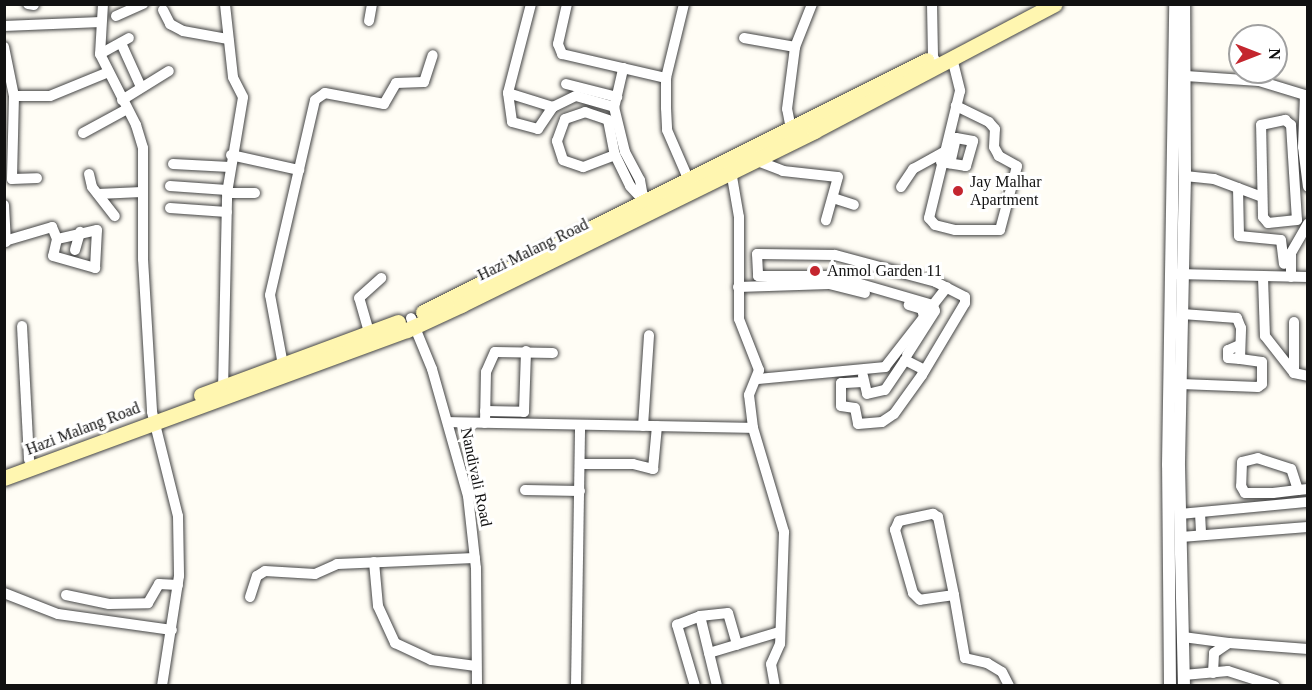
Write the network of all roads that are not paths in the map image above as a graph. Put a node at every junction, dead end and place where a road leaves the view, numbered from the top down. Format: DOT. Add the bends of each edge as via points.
graph roads {
  1 [pos="28,4"];
  2 [pos="103,4"];
  3 [pos="143,4"];
  4 [pos="225,4"];
  5 [pos="372,4"];
  6 [pos="531,4"];
  7 [pos="567,4"];
  8 [pos="684,4"];
  9 [pos="812,4"];
  10 [pos="932,4"];
  11 [pos="1037,4"];
  12 [pos="1055,4"];
  13 [pos="1175,4"];
  14 [pos="1184,4"];
  15 [pos="34,5"];
  16 [pos="163,10"];
  17 [pos="116,16"];
  18 [pos="369,21"];
  19 [pos="100,22"];
  20 [pos="4,27"];
  21 [pos="744,38"];
  22 [pos="228,39"];
  23 [pos="795,46"];
  24 [pos="4,47"];
  25 [pos="100,54"];
  26 [pos="433,55"];
  27 [pos="952,58"];
  28 [pos="936,61"];
  29 [pos="623,68"];
  30 [pos="170,71"];
  31 [pos="106,73"];
  32 [pos="1186,76"];
  33 [pos="666,78"];
  34 [pos="566,84"];
  35 [pos="141,87"];
  36 [pos="508,93"];
  37 [pos="14,96"];
  38 [pos="615,102"];
  39 [pos="125,105"];
  40 [pos="956,106"];
  41 [pos="553,107"];
  42 [pos="791,129"];
  43 [pos="83,133"];
  44 [pos="231,155"];
  45 [pos="615,155"];
  46 [pos="945,159"];
  47 [pos="756,160"];
  48 [pos="173,164"];
  49 [pos="730,165"];
  50 [pos="230,167"];
  51 [pos="298,170"];
  52 [pos="89,174"];
  53 [pos="1185,176"];
  54 [pos="37,178"];
  55 [pos="8,181"];
  56 [pos="623,182"];
  57 [pos="690,184"];
  58 [pos="170,186"];
  59 [pos="901,187"];
  60 [pos="1308,187"];
  61 [pos="1238,188"];
  62 [pos="142,192"];
  63 [pos="227,192"];
  64 [pos="255,193"];
  65 [pos="98,194"];
  66 [pos="1262,197"];
  67 [pos="833,198"];
  68 [pos="4,205"];
  69 [pos="854,205"];
  70 [pos="643,207"];
  71 [pos="170,208"];
  72 [pos="227,212"];
  73 [pos="115,216"];
  74 [pos="826,220"];
  75 [pos="1308,223"];
  76 [pos="80,232"];
  77 [pos="57,239"];
  78 [pos="6,241"];
  79 [pos="75,250"];
  80 [pos="1284,264"];
  81 [pos="1178,274"];
  82 [pos="1263,277"];
  83 [pos="1291,277"];
  84 [pos="1308,277"];
  85 [pos="381,278"];
  86 [pos="777,281"];
  87 [pos="738,287"];
  88 [pos="947,287"];
  89 [pos="925,311"];
  90 [pos="1182,314"];
  91 [pos="413,322"];
  92 [pos="1293,322"];
  93 [pos="22,326"];
  94 [pos="369,333"];
  95 [pos="649,335"];
  96 [pos="910,342"];
  97 [pos="526,351"];
  98 [pos="553,353"];
  99 [pos="907,355"];
  100 [pos="283,365"];
  101 [pos="885,367"];
  102 [pos="863,370"];
  103 [pos="925,370"];
  104 [pos="1294,373"];
  105 [pos="1308,376"];
  106 [pos="758,379"];
  107 [pos="863,382"];
  108 [pos="1181,384"];
  109 [pos="883,391"];
  110 [pos="224,392"];
  111 [pos="485,411"];
  112 [pos="152,417"];
  113 [pos="449,422"];
  114 [pos="485,423"];
  115 [pos="580,425"];
  116 [pos="643,426"];
  117 [pos="657,426"];
  118 [pos="753,428"];
  119 [pos="29,460"];
  120 [pos="580,464"];
  121 [pos="4,469"];
  122 [pos="4,478"];
  123 [pos="525,490"];
  124 [pos="1303,490"];
  125 [pos="577,491"];
  126 [pos="1308,502"];
  127 [pos="572,511"];
  128 [pos="1200,513"];
  129 [pos="1180,514"];
  130 [pos="1308,527"];
  131 [pos="1201,536"];
  132 [pos="1181,537"];
  133 [pos="475,558"];
  134 [pos="374,562"];
  135 [pos="178,585"];
  136 [pos="4,593"];
  137 [pos="66,595"];
  138 [pos="954,595"];
  139 [pos="250,597"];
  140 [pos="700,616"];
  141 [pos="172,630"];
  142 [pos="779,632"];
  143 [pos="1183,637"];
  144 [pos="1229,643"];
  145 [pos="737,645"];
  146 [pos="1308,649"];
  147 [pos="709,653"];
  148 [pos="476,666"];
  149 [pos="714,671"];
  150 [pos="1213,673"];
  151 [pos="1184,680"];
  152 [pos="694,681"];
  153 [pos="162,686"];
  154 [pos="477,686"];
  155 [pos="576,686"];
  156 [pos="717,686"];
  157 [pos="775,686"];
  158 [pos="1009,686"];
  159 [pos="1170,686"];
  160 [pos="1275,686"];
  1 -- 15 [label="street"];
  2 -- 19 [label="street"];
  3 -- 17 [label="street"];
  4 -- 22 [label="street"];
  5 -- 18 [label="street"];
  6 -- 36 [label="street"];
  7 -- 29 [label="street" via="558,50"];
  8 -- 33 [label="street"];
  9 -- 23 [label="street"];
  10 -- 28 [label="street"];
  11 -- 28 [label="main road, Hazi Malang Road"];
  12 -- 27 [label="main road, Hazi Malang Road"];
  13 -- 81 [label="street"];
  14 -- 32 [label="street"];
  16 -- 22 [label="street" via="170,24 183,31"];
  19 -- 20 [label="street"];
  19 -- 25 [label="street"];
  21 -- 23 [label="street"];
  22 -- 44 [label="street" via="234,81 243,97"];
  23 -- 42 [label="street" via="787,110"];
  24 -- 37 [label="street"];
  25 -- 31 [label="street"];
  25 -- 35 [label="street" via="125,41"];
  26 -- 51 [label="street" via="424,82 396,83 384,104 319,94"];
  27 -- 28 [label="main road, Hazi Malang Road"];
  27 -- 40 [label="street" via="960,91"];
  28 -- 42 [label="main road, Hazi Malang Road"];
  28 -- 47 [label="main road, Hazi Malang Road"];
  29 -- 33 [label="street"];
  29 -- 38 [label="street"];
  30 -- 35 [label="street"];
  31 -- 37 [label="street" via="50,96"];
  31 -- 39 [label="street"];
  32 -- 53 [label="street"];
  32 -- 60 [label="street" via="1259,81 1305,95 1303,147"];
  33 -- 57 [label="street" via="667,130"];
  34 -- 38 [label="street"];
  35 -- 39 [label="street"];
  36 -- 41 [label="street"];
  36 -- 41 [label="street" via="516,126 541,128"];
  37 -- 55 [label="street"];
  38 -- 41 [label="street" via="576,96"];
  38 -- 70 [label="street"];
  39 -- 43 [label="street"];
  39 -- 62 [label="street" via="143,148"];
  40 -- 46 [label="street"];
  40 -- 46 [label="street" via="988,123 994,129 994,147 999,156 1017,166 1002,228 955,230 931,222 928,211"];
  42 -- 49 [label="main road, Hazi Malang Road"];
  44 -- 50 [label="street"];
  44 -- 51 [label="street"];
  45 -- 45 [label="street" via="608,120 577,112 565,119 557,141 563,160 583,167"];
  45 -- 70 [label="street"];
  46 -- 59 [label="street" via="913,169"];
  47 -- 49 [label="main road, Hazi Malang Road"];
  47 -- 67 [label="street" via="783,171 838,177"];
  48 -- 50 [label="street"];
  49 -- 57 [label="main road, Hazi Malang Road"];
  49 -- 87 [label="street" via="739,217"];
  50 -- 63 [label="street"];
  51 -- 100 [label="street" via="270,295"];
  52 -- 65 [label="street"];
  53 -- 61 [label="street" via="1214,179"];
  53 -- 81 [label="street"];
  54 -- 55 [label="street"];
  56 -- 70 [label="street"];
  57 -- 70 [label="main road, Hazi Malang Road"];
  58 -- 63 [label="street"];
  61 -- 66 [label="street"];
  61 -- 80 [label="street" via="1239,236 1281,240"];
  62 -- 65 [label="street"];
  62 -- 112 [label="street"];
  63 -- 64 [label="street"];
  63 -- 72 [label="street"];
  65 -- 73 [label="street"];
  66 -- 66 [label="street" via="1264,222 1296,222 1288,121 1261,124"];
  67 -- 69 [label="street"];
  67 -- 74 [label="street"];
  68 -- 78 [label="street"];
  70 -- 91 [label="main road, Hazi Malang Road"];
  71 -- 72 [label="street"];
  72 -- 110 [label="street"];
  75 -- 83 [label="street" via="1291,253"];
  76 -- 77 [label="street"];
  76 -- 77 [label="street" via="98,232 94,269 53,257"];
  76 -- 79 [label="street"];
  77 -- 78 [label="street" via="54,229 48,226"];
  81 -- 82 [label="street"];
  81 -- 90 [label="street"];
  81 -- 159 [label="street"];
  82 -- 83 [label="street"];
  82 -- 104 [label="street" via="1265,336"];
  83 -- 84 [label="street"];
  85 -- 94 [label="street" via="359,298"];
  86 -- 87 [label="street"];
  86 -- 88 [label="street" via="756,275 757,254 835,255"];
  86 -- 89 [label="street" via="825,280 847,284"];
  87 -- 106 [label="street" via="739,319 758,361"];
  88 -- 89 [label="street"];
  88 -- 103 [label="street" via="966,301"];
  89 -- 96 [label="street"];
  90 -- 108 [label="street"];
  90 -- 108 [label="street" via="1237,318 1240,358 1261,360 1260,386"];
  91 -- 94 [label="main road, Hazi Malang Road"];
  91 -- 110 [label="main road, Hazi Malang Road"];
  91 -- 113 [label="street, Nandivali Road"];
  92 -- 104 [label="street"];
  93 -- 119 [label="street"];
  94 -- 100 [label="main road, Hazi Malang Road"];
  95 -- 116 [label="street"];
  96 -- 99 [label="street"];
  96 -- 101 [label="street"];
  97 -- 98 [label="street"];
  97 -- 111 [label="street" via="500,350 491,355 486,372"];
  97 -- 111 [label="street" via="524,412"];
  100 -- 110 [label="main road, Hazi Malang Road"];
  101 -- 102 [label="street"];
  101 -- 109 [label="street"];
  102 -- 106 [label="street"];
  102 -- 107 [label="street"];
  103 -- 107 [label="street" via="894,414 882,422 858,424 855,408 841,406 841,383"];
  103 -- 109 [label="street" via="905,360"];
  104 -- 105 [label="street"];
  106 -- 118 [label="street" via="749,395"];
  107 -- 109 [label="street" via="864,394"];
  108 -- 129 [label="street"];
  110 -- 112 [label="main road, Hazi Malang Road"];
  111 -- 114 [label="street"];
  112 -- 119 [label="main road, Hazi Malang Road"];
  112 -- 122 [label="main road, Hazi Malang Road"];
  112 -- 135 [label="street" via="177,502"];
  113 -- 114 [label="street"];
  113 -- 133 [label="street, Nandivali Road" via="468,496"];
  114 -- 115 [label="street"];
  115 -- 116 [label="street"];
  115 -- 120 [label="street"];
  116 -- 117 [label="street"];
  117 -- 118 [label="street"];
  117 -- 120 [label="street" via="653,469 633,464"];
  118 -- 142 [label="street" via="783,522"];
  119 -- 121 [label="main road, Hazi Malang Road"];
  120 -- 125 [label="street"];
  123 -- 125 [label="street"];
  124 -- 124 [label="street" via="1245,493 1241,486 1242,462 1258,458 1291,469"];
  125 -- 127 [label="street"];
  125 -- 155 [label="street"];
  126 -- 128 [label="street"];
  128 -- 129 [label="street"];
  128 -- 131 [label="street"];
  129 -- 132 [label="street"];
  130 -- 131 [label="street"];
  131 -- 132 [label="street"];
  132 -- 143 [label="street"];
  133 -- 134 [label="street"];
  133 -- 148 [label="street, Nandivali Road"];
  134 -- 139 [label="street" via="337,564 315,574 265,571 256,576"];
  134 -- 148 [label="street" via="378,606 396,643 431,660"];
  135 -- 137 [label="street" via="159,584 148,603 109,604"];
  135 -- 141 [label="street"];
  136 -- 141 [label="street" via="58,614"];
  138 -- 138 [label="street" via="916,599 895,530 899,521 933,514 938,517"];
  138 -- 158 [label="street" via="965,658 987,663 1002,672"];
  140 -- 145 [label="street" via="728,614"];
  140 -- 147 [label="street"];
  140 -- 152 [label="street" via="677,625"];
  141 -- 153 [label="street"];
  142 -- 145 [label="street"];
  142 -- 157 [label="street" via="778,652 771,664"];
  143 -- 144 [label="street"];
  143 -- 151 [label="street"];
  144 -- 146 [label="street"];
  144 -- 150 [label="street" via="1214,653"];
  145 -- 147 [label="street"];
  147 -- 149 [label="street"];
  148 -- 154 [label="street, Nandivali Road"];
  149 -- 152 [label="street"];
  149 -- 156 [label="street"];
  150 -- 151 [label="street"];
  150 -- 160 [label="street" via="1228,671"];
}
